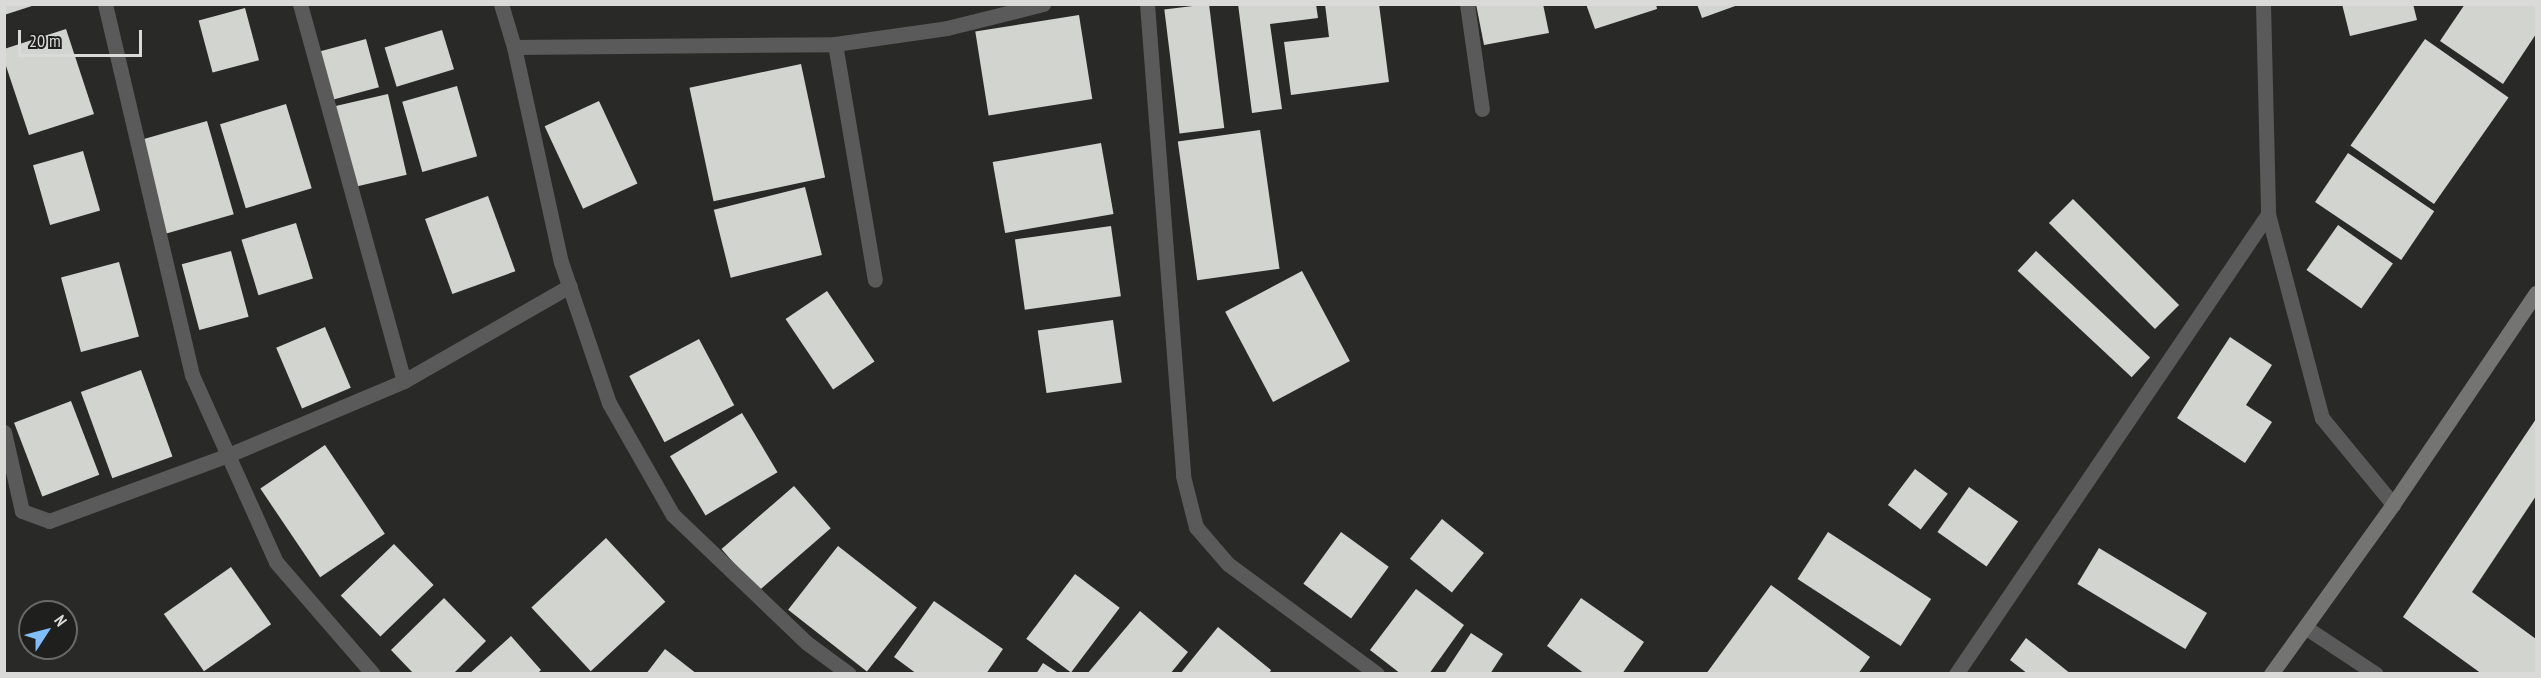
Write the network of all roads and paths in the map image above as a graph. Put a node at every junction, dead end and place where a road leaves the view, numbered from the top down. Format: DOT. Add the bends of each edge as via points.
graph roads {
  1 [pos="105,4"];
  2 [pos="300,4"];
  3 [pos="501,4"];
  4 [pos="1043,4"];
  5 [pos="1147,4"];
  6 [pos="1467,4"];
  7 [pos="2263,4"];
  8 [pos="835,44"];
  9 [pos="514,47"];
  10 [pos="1482,109"];
  11 [pos="2268,214"];
  12 [pos="875,280"];
  13 [pos="570,286"];
  14 [pos="2536,293"];
  15 [pos="404,381"];
  16 [pos="4,432"];
  17 [pos="226,456"];
  18 [pos="2393,504"];
  19 [pos="2305,627"];
  20 [pos="373,674"];
  21 [pos="849,674"];
  22 [pos="1377,674"];
  23 [pos="1956,674"];
  24 [pos="2271,674"];
  25 [pos="2376,674"];
  1 -- 17 [label="street" via="192,375"];
  2 -- 15 [label="street"];
  3 -- 9 [label="street"];
  4 -- 8 [label="street" via="947,28"];
  5 -- 22 [label="street" via="1183,476 1196,527 1228,564"];
  6 -- 10 [label="street"];
  7 -- 11 [label="street"];
  8 -- 9 [label="street"];
  8 -- 12 [label="street"];
  9 -- 13 [label="street" via="561,262"];
  11 -- 18 [label="street" via="2322,418"];
  11 -- 23 [label="street"];
  13 -- 15 [label="street"];
  13 -- 21 [label="street" via="609,403 673,515 807,643"];
  14 -- 18 [label="street"];
  15 -- 17 [label="street"];
  16 -- 17 [label="street" via="22,511 49,521"];
  17 -- 20 [label="street" via="276,562"];
  18 -- 19 [label="street"];
  19 -- 24 [label="street"];
  19 -- 25 [label="street"];
}
